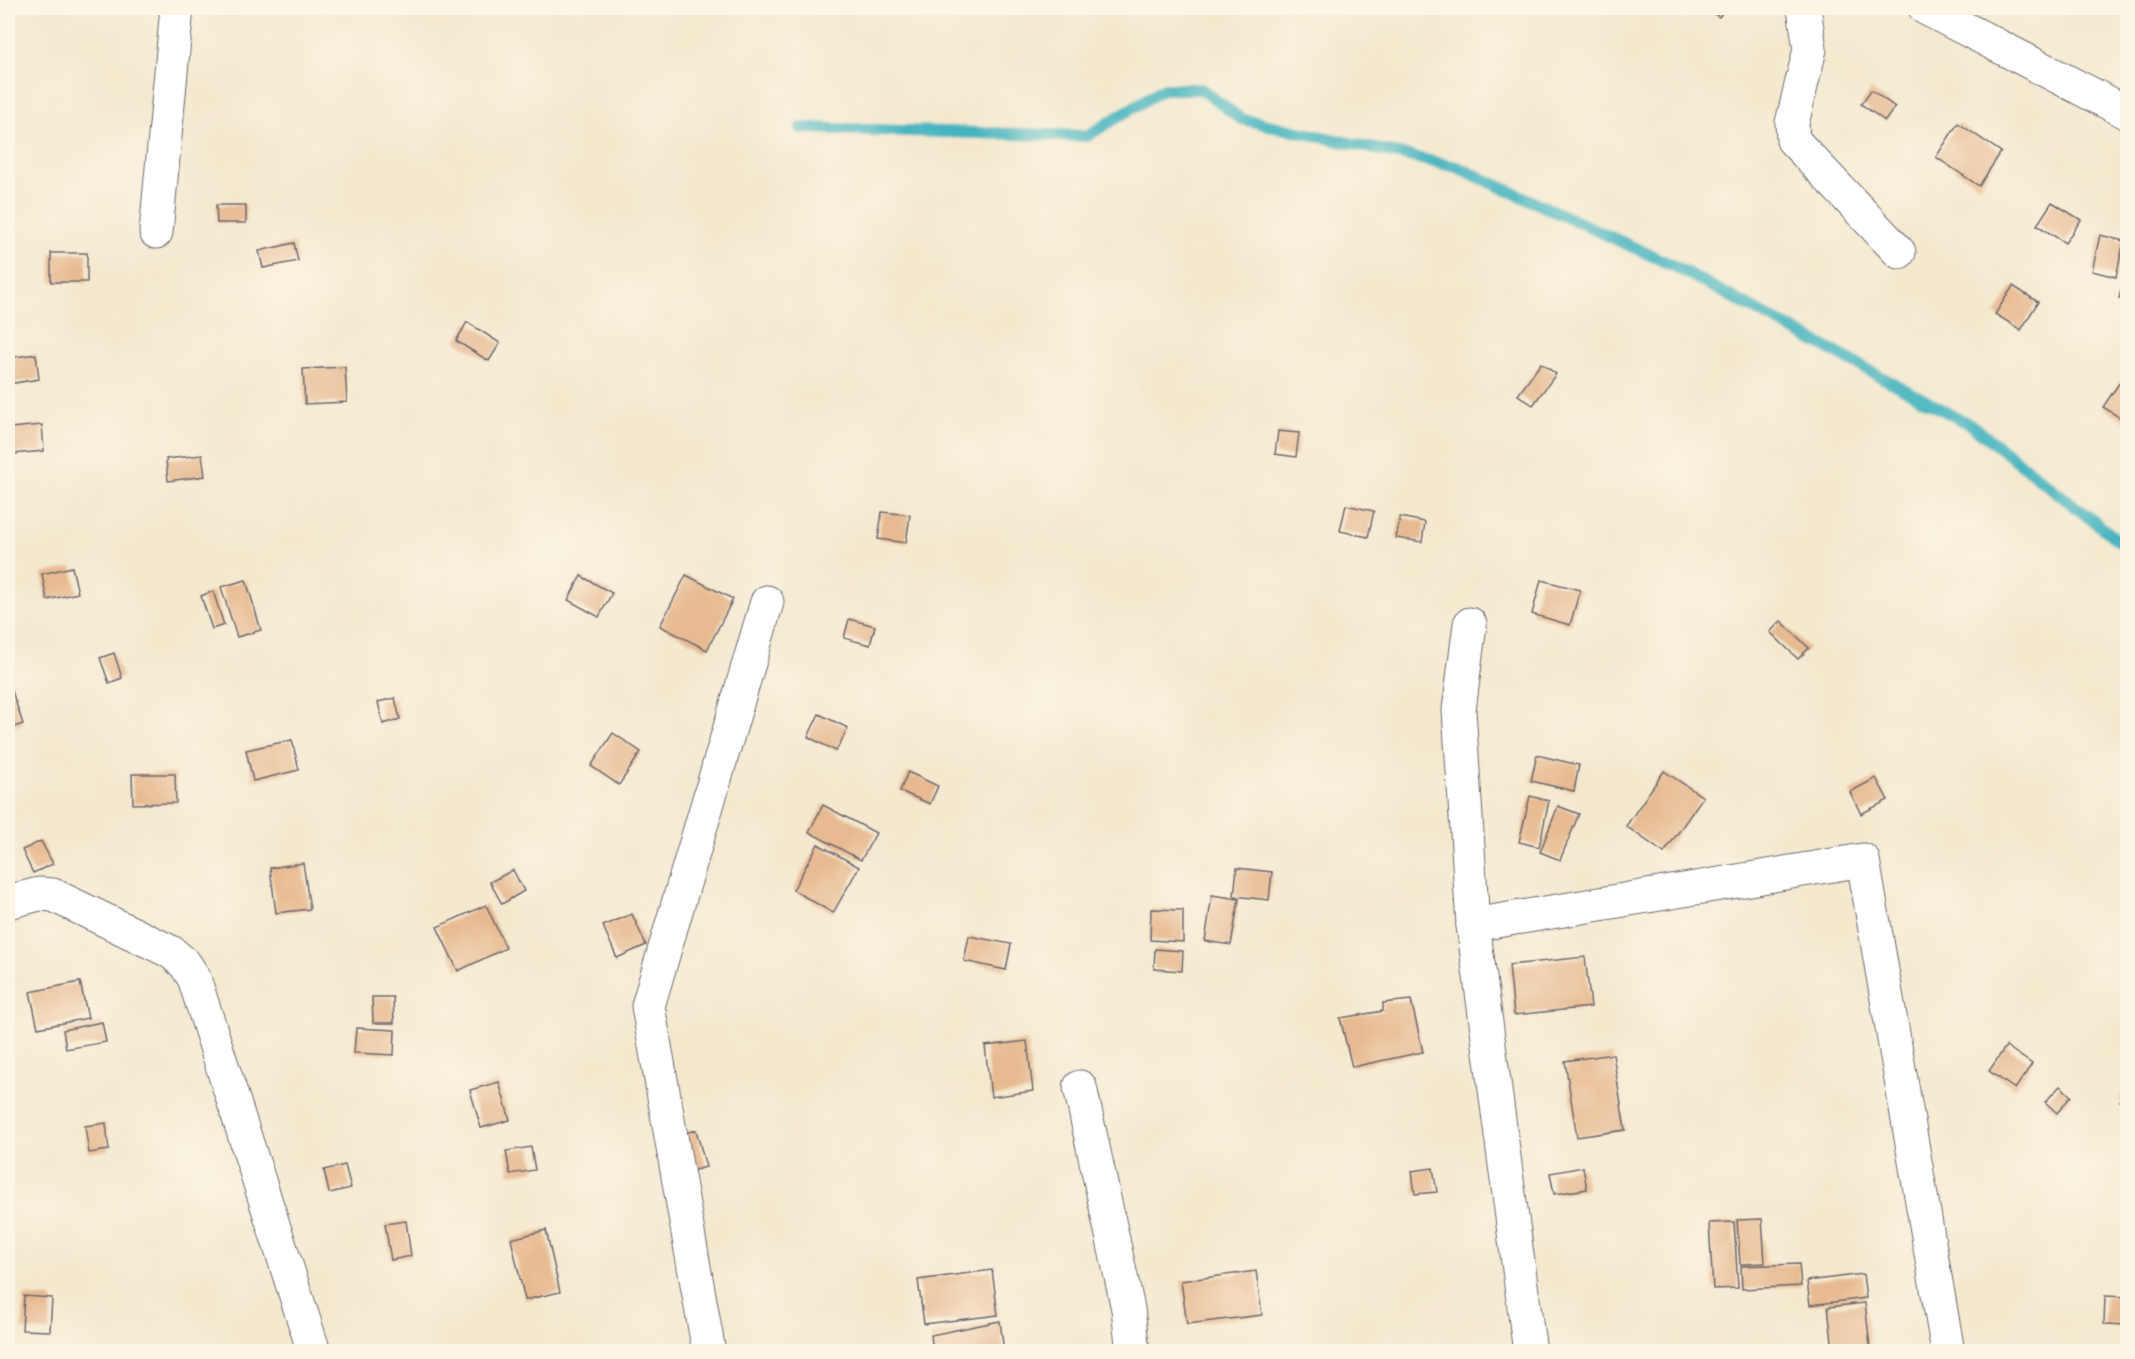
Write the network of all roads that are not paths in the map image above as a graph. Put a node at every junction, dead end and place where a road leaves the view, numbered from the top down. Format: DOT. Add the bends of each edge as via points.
graph roads {
  1 [pos="177,8"];
  2 [pos="1804,8"];
  3 [pos="1924,8"];
  4 [pos="2127,112"];
  5 [pos="156,232"];
  6 [pos="1899,252"];
  7 [pos="768,602"];
  8 [pos="1470,624"];
  9 [pos="8,902"];
  10 [pos="1473,925"];
  11 [pos="1080,1087"];
  12 [pos="314,1352"];
  13 [pos="709,1352"];
  14 [pos="1133,1352"];
  15 [pos="1530,1352"];
  16 [pos="1948,1352"];
  1 -- 5 [label="street"];
  2 -- 6 [label="street" via="1810,50 1792,123 1793,140"];
  3 -- 4 [label="street"];
  7 -- 13 [label="street" via="648,1006"];
  8 -- 10 [label="street" via="1459,710"];
  9 -- 12 [label="street" via="39,894 53,895 171,952 185,964 194,978"];
  10 -- 15 [label="street"];
  10 -- 16 [label="street" via="1863,860"];
  11 -- 14 [label="street" via="1128,1309"];
}
